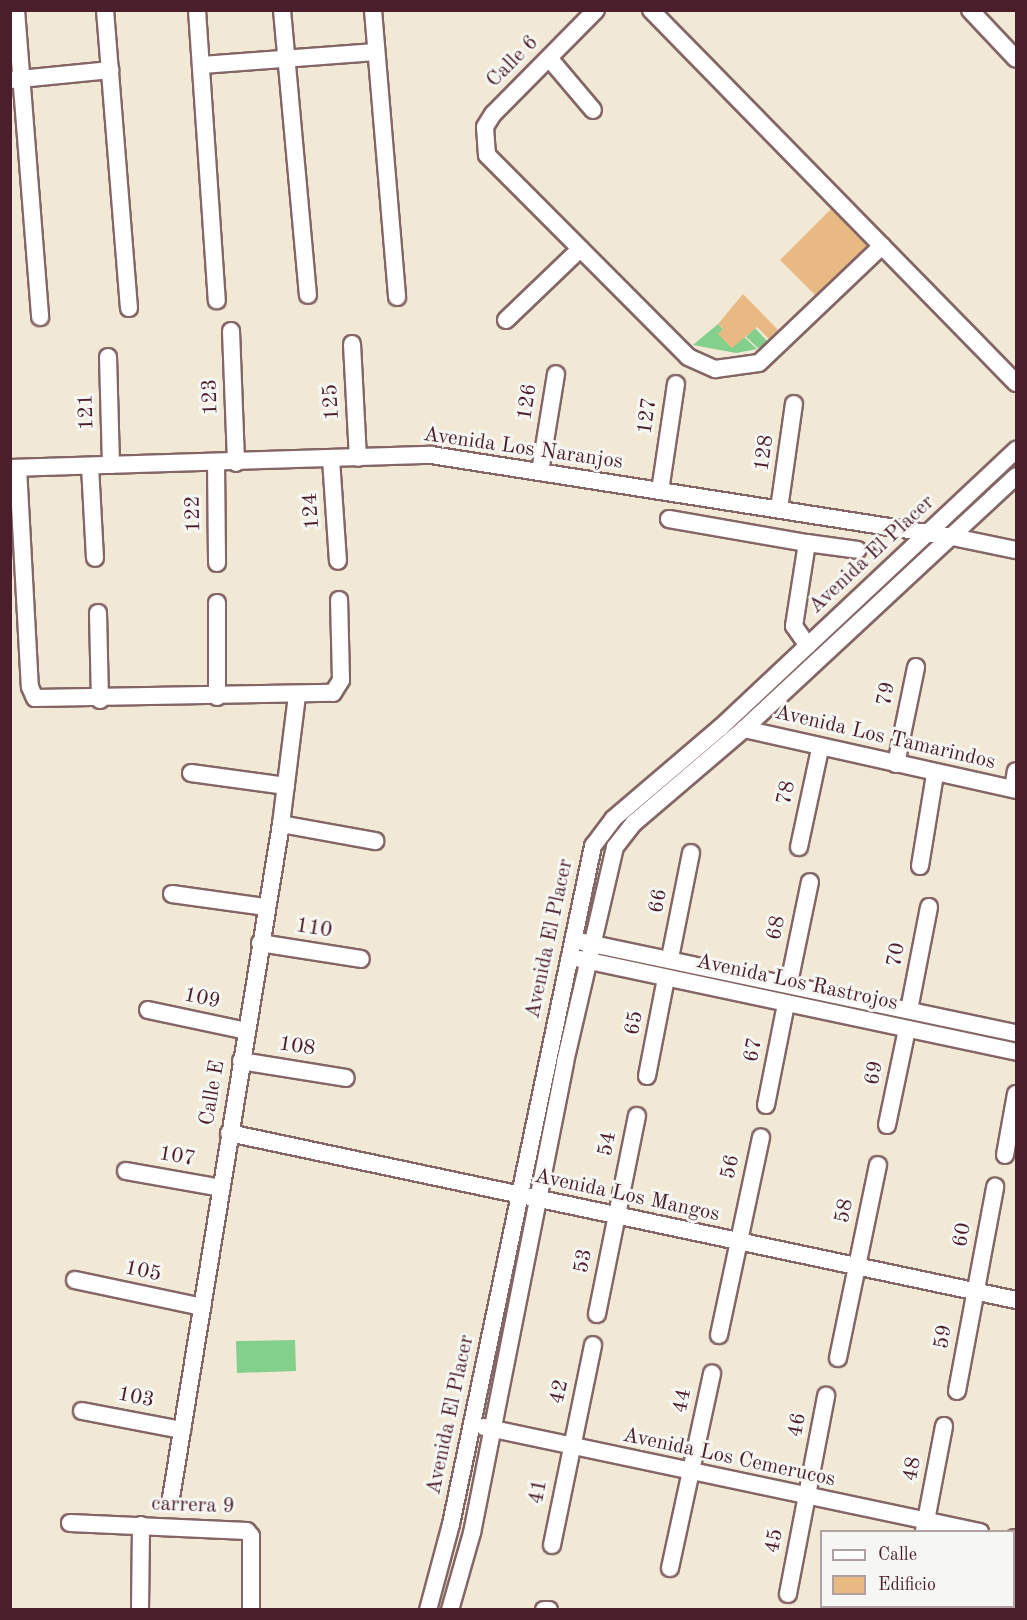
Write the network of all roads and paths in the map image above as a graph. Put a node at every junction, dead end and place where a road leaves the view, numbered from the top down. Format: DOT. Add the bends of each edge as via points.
graph roads {
  1 [pos="16,10"];
  2 [pos="105,10"];
  3 [pos="196,10"];
  4 [pos="282,10"];
  5 [pos="373,10"];
  6 [pos="596,10"];
  7 [pos="651,10"];
  8 [pos="970,10"];
  9 [pos="376,52"];
  10 [pos="285,57"];
  11 [pos="549,58"];
  12 [pos="1017,59"];
  13 [pos="202,65"];
  14 [pos="111,70"];
  15 [pos="17,79"];
  16 [pos="593,110"];
  17 [pos="882,246"];
  18 [pos="580,249"];
  19 [pos="308,295"];
  20 [pos="397,297"];
  21 [pos="217,300"];
  22 [pos="129,309"];
  23 [pos="40,317"];
  24 [pos="506,320"];
  25 [pos="231,330"];
  26 [pos="352,344"];
  27 [pos="108,357"];
  28 [pos="556,374"];
  29 [pos="1017,382"];
  30 [pos="675,384"];
  31 [pos="795,404"];
  32 [pos="1017,450"];
  33 [pos="358,458"];
  34 [pos="331,459"];
  35 [pos="216,463"];
  36 [pos="236,463"];
  37 [pos="111,465"];
  38 [pos="90,466"];
  39 [pos="14,468"];
  40 [pos="540,472"];
  41 [pos="1017,476"];
  42 [pos="660,491"];
  43 [pos="779,509"];
  44 [pos="669,519"];
  45 [pos="928,533"];
  46 [pos="953,537"];
  47 [pos="17,539"];
  48 [pos="807,543"];
  49 [pos="858,549"];
  50 [pos="1017,550"];
  51 [pos="95,558"];
  52 [pos="338,561"];
  53 [pos="217,564"];
  54 [pos="339,600"];
  55 [pos="217,603"];
  56 [pos="98,613"];
  57 [pos="808,646"];
  58 [pos="916,667"];
  59 [pos="297,695"];
  60 [pos="218,697"];
  61 [pos="100,700"];
  62 [pos="744,729"];
  63 [pos="819,748"];
  64 [pos="896,764"];
  65 [pos="1017,771"];
  66 [pos="191,772"];
  67 [pos="935,774"];
  68 [pos="286,786"];
  69 [pos="1015,790"];
  70 [pos="281,824"];
  71 [pos="375,841"];
  72 [pos="799,847"];
  73 [pos="691,853"];
  74 [pos="920,866"];
  75 [pos="810,882"];
  76 [pos="172,894"];
  77 [pos="266,908"];
  78 [pos="929,908"];
  79 [pos="260,943"];
  80 [pos="593,944"];
  81 [pos="571,949"];
  82 [pos="670,958"];
  83 [pos="361,959"];
  84 [pos="590,961"];
  85 [pos="666,978"];
  86 [pos="789,983"];
  87 [pos="786,1004"];
  88 [pos="148,1010"];
  89 [pos="909,1010"];
  90 [pos="907,1029"];
  91 [pos="247,1031"];
  92 [pos="1017,1033"];
  93 [pos="1017,1052"];
  94 [pos="241,1061"];
  95 [pos="647,1076"];
  96 [pos="346,1078"];
  97 [pos="1017,1094"];
  98 [pos="766,1105"];
  99 [pos="637,1116"];
  100 [pos="887,1125"];
  101 [pos="229,1133"];
  102 [pos="761,1137"];
  103 [pos="1005,1155"];
  104 [pos="878,1165"];
  105 [pos="126,1171"];
  106 [pos="995,1187"];
  107 [pos="221,1188"];
  108 [pos="519,1196"];
  109 [pos="539,1200"];
  110 [pos="617,1217"];
  111 [pos="738,1242"];
  112 [pos="856,1267"];
  113 [pos="75,1280"];
  114 [pos="975,1292"];
  115 [pos="1017,1300"];
  116 [pos="202,1307"];
  117 [pos="597,1314"];
  118 [pos="719,1335"];
  119 [pos="594,1345"];
  120 [pos="838,1358"];
  121 [pos="712,1373"];
  122 [pos="957,1391"];
  123 [pos="826,1396"];
  124 [pos="82,1411"];
  125 [pos="471,1426"];
  126 [pos="944,1426"];
  127 [pos="493,1429"];
  128 [pos="182,1430"];
  129 [pos="570,1448"];
  130 [pos="690,1474"];
  131 [pos="171,1498"];
  132 [pos="807,1498"];
  133 [pos="70,1523"];
  134 [pos="141,1525"];
  135 [pos="925,1526"];
  136 [pos="962,1530"];
  137 [pos="552,1545"];
  138 [pos="670,1568"];
  139 [pos="788,1594"];
  140 [pos="140,1610"];
  141 [pos="251,1610"];
  142 [pos="428,1610"];
  143 [pos="450,1610"];
  144 [pos="544,1610"];
  145 [pos="549,1610"];
  1 -- 15 [label="street"];
  2 -- 14 [label="street"];
  3 -- 13 [label="street"];
  4 -- 10 [label="street"];
  5 -- 9 [label="street"];
  6 -- 11 [label="street, Calle 6"];
  7 -- 17 [label="street"];
  8 -- 12 [label="street"];
  9 -- 10 [label="street"];
  9 -- 20 [label="street"];
  10 -- 13 [label="street"];
  10 -- 19 [label="street"];
  11 -- 16 [label="street"];
  11 -- 18 [label="street, Calle 6" via="485,126 487,154"];
  13 -- 21 [label="street"];
  14 -- 15 [label="street"];
  14 -- 22 [label="street"];
  15 -- 23 [label="street"];
  17 -- 18 [label="street" via="759,363 728,370 704,366 688,357"];
  17 -- 29 [label="street"];
  18 -- 24 [label="street"];
  25 -- 36 [label="street, 123"];
  26 -- 33 [label="street, 125"];
  27 -- 37 [label="street, 121"];
  28 -- 40 [label="street, 126"];
  30 -- 42 [label="street, 127"];
  31 -- 43 [label="street, 128"];
  32 -- 45 [label="street, Avenida El Placer"];
  33 -- 34 [label="street, Avenida Los Naranjos"];
  33 -- 40 [label="street, Avenida Los Naranjos" via="431,455"];
  34 -- 36 [label="street, Avenida Los Naranjos"];
  34 -- 52 [label="street, 124"];
  35 -- 36 [label="street, Avenida Los Naranjos"];
  35 -- 37 [label="street, Avenida Los Naranjos"];
  35 -- 53 [label="street, 122"];
  37 -- 38 [label="street, Avenida Los Naranjos"];
  38 -- 39 [label="street, Avenida Los Naranjos"];
  38 -- 51 [label="street"];
  39 -- 47 [label="street"];
  40 -- 42 [label="street, Avenida Los Naranjos"];
  41 -- 46 [label="street, Avenida El Placer"];
  42 -- 43 [label="street, Avenida Los Naranjos"];
  43 -- 45 [label="street, Avenida Los Naranjos"];
  44 -- 48 [label="street"];
  45 -- 46 [label="street, Avenida Los Naranjos"];
  45 -- 57 [label="street, Avenida El Placer"];
  46 -- 50 [label="street, Avenida Los Naranjos"];
  46 -- 62 [label="street, Avenida El Placer"];
  47 -- 61 [label="street" via="31,693 43,700"];
  48 -- 49 [label="street"];
  48 -- 57 [label="street" via="794,626"];
  54 -- 59 [label="street" via="340,680 333,693"];
  55 -- 60 [label="street"];
  56 -- 61 [label="street"];
  57 -- 81 [label="street, Avenida El Placer" via="613,819 593,846"];
  58 -- 64 [label="street, 79"];
  59 -- 60 [label="street"];
  59 -- 68 [label="street, Calle E"];
  60 -- 61 [label="street"];
  62 -- 63 [label="street, Avenida Los Tamarindos"];
  62 -- 80 [label="street, Avenida El Placer" via="634,823 615,847"];
  63 -- 64 [label="street, Avenida Los Tamarindos"];
  63 -- 72 [label="street, 78"];
  64 -- 67 [label="street, Avenida Los Tamarindos"];
  65 -- 69 [label="street"];
  66 -- 68 [label="street"];
  67 -- 69 [label="street, Avenida Los Tamarindos"];
  67 -- 74 [label="street"];
  68 -- 70 [label="street, Calle E"];
  70 -- 71 [label="street"];
  70 -- 77 [label="street, Calle E"];
  73 -- 82 [label="street, 66"];
  75 -- 86 [label="street, 68"];
  76 -- 77 [label="street"];
  77 -- 79 [label="street, Calle E"];
  78 -- 89 [label="street, 70"];
  79 -- 83 [label="street, 110"];
  79 -- 91 [label="street, Calle E"];
  80 -- 81 [label="street, Avenida Los Rastrojos"];
  80 -- 82 [label="street, Avenida Los Rastrojos"];
  80 -- 84 [label="street, Avenida El Placer"];
  81 -- 84 [label="street, Avenida Los Rastrojos"];
  81 -- 108 [label="street, Avenida El Placer"];
  82 -- 86 [label="street, Avenida Los Rastrojos"];
  84 -- 85 [label="street, Avenida Los Rastrojos"];
  84 -- 109 [label="street, Avenida El Placer" via="565,1062"];
  85 -- 87 [label="street, Avenida Los Rastrojos"];
  85 -- 95 [label="street, 65"];
  86 -- 89 [label="street, Avenida Los Rastrojos"];
  87 -- 90 [label="street, Avenida Los Rastrojos"];
  87 -- 98 [label="street, 67"];
  88 -- 91 [label="street, 109"];
  89 -- 92 [label="street, Avenida Los Rastrojos"];
  90 -- 93 [label="street, Avenida Los Rastrojos"];
  90 -- 100 [label="street, 69"];
  91 -- 94 [label="street, Calle E"];
  94 -- 96 [label="street, 108"];
  94 -- 101 [label="street, Calle E"];
  97 -- 103 [label="street"];
  99 -- 110 [label="street, 54"];
  101 -- 107 [label="street, Calle E"];
  101 -- 108 [label="street, Avenida Los Mangos"];
  102 -- 111 [label="street, 56"];
  104 -- 112 [label="street, 58"];
  105 -- 107 [label="street, 107"];
  106 -- 114 [label="street, 60"];
  107 -- 116 [label="street, Calle E"];
  108 -- 109 [label="street, Avenida Los Mangos"];
  108 -- 125 [label="street, Avenida El Placer"];
  109 -- 110 [label="street, Avenida Los Mangos"];
  109 -- 127 [label="street, Avenida El Placer"];
  110 -- 111 [label="street, Avenida Los Mangos"];
  110 -- 117 [label="street, 53"];
  111 -- 112 [label="street, Avenida Los Mangos"];
  111 -- 118 [label="street, 56"];
  112 -- 114 [label="street, Avenida Los Mangos"];
  112 -- 120 [label="street, 58"];
  113 -- 116 [label="street, 105"];
  114 -- 115 [label="street, Avenida Los Mangos"];
  114 -- 122 [label="street, 59"];
  116 -- 128 [label="street, Calle E"];
  119 -- 129 [label="street, 42"];
  121 -- 130 [label="street, 44"];
  123 -- 132 [label="street, 46"];
  124 -- 128 [label="street, 103"];
  125 -- 127 [label="street, Avenida Los Cemerucos"];
  125 -- 142 [label="street, Avenida El Placer"];
  126 -- 135 [label="street, 48"];
  127 -- 129 [label="street, Avenida Los Cemerucos"];
  127 -- 143 [label="street, Avenida El Placer" via="472,1533"];
  128 -- 131 [label="street, Calle E"];
  129 -- 130 [label="street, Avenida Los Cemerucos"];
  129 -- 137 [label="street, 41"];
  130 -- 132 [label="street, Avenida Los Cemerucos"];
  130 -- 138 [label="street, 44"];
  132 -- 135 [label="street, Avenida Los Cemerucos"];
  132 -- 139 [label="street, 45"];
  133 -- 134 [label="street"];
  134 -- 140 [label="street, carrera 9"];
  134 -- 141 [label="street, carrera 9" via="247,1531 252,1536"];
  135 -- 136 [label="street, Avenida Los Cemerucos"];
  144 -- 145 [label="street"];
}
